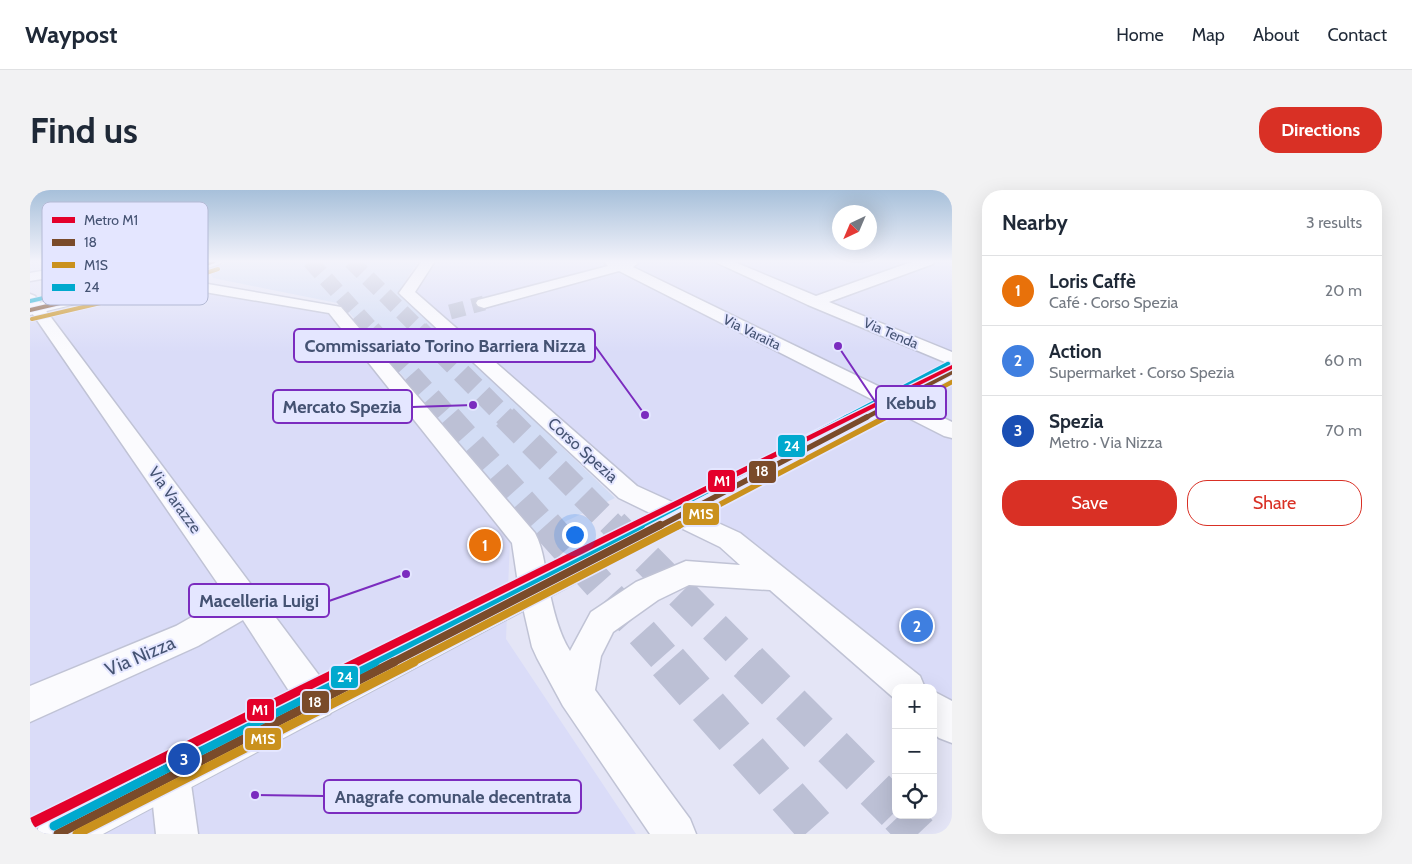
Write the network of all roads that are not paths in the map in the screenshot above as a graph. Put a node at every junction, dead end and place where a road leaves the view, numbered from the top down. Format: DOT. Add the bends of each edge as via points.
graph roads {
  1 [pos="222,291"];
  2 [pos="408,291"];
  3 [pos="524,291"];
  4 [pos="669,291"];
  5 [pos="788,291"];
  6 [pos="845,291"];
  7 [pos="814,302"];
  8 [pos="484,303"];
  9 [pos="32,306"];
  10 [pos="952,359"];
  11 [pos="952,372"];
  12 [pos="895,403"];
  13 [pos="952,432"];
  14 [pos="678,516"];
  15 [pos="778,579"];
  16 [pos="534,590"];
  17 [pos="247,601"];
  18 [pos="903,684"];
  19 [pos="576,694"];
  20 [pos="317,702"];
  21 [pos="30,704"];
  22 [pos="937,712"];
  23 [pos="952,725"];
  24 [pos="170,777"];
  25 [pos="58,834"];
  26 [pos="177,834"];
  27 [pos="675,834"];
  1 -- 16 [label="street" via="335,310 525,540"];
  2 -- 14 [label="street, Corso Spezia" via="442,314 628,492"];
  3 -- 8 [label="street"];
  4 -- 12 [label="street, Via Varaita"];
  5 -- 7 [label="street, Via Tenda"];
  6 -- 7 [label="street"];
  7 -- 10 [label="street, Via Tenda"];
  9 -- 17 [label="street, Via Varazze"];
  11 -- 12 [label="street"];
  12 -- 13 [label="street, Via Varaita"];
  12 -- 14 [label="street"];
  14 -- 15 [label="street, Corso Spezia" via="730,540"];
  14 -- 16 [label="street"];
  15 -- 18 [label="street, Corso Spezia"];
  15 -- 19 [label="street" via="686,573 647,591 602,622 585,655"];
  16 -- 19 [label="street" via="549,647"];
  16 -- 20 [label="street"];
  17 -- 20 [label="street, Via Varazze"];
  17 -- 21 [label="street, Via Nizza" via="187,636"];
  19 -- 27 [label="street"];
  20 -- 24 [label="street"];
  22 -- 23 [label="street"];
  24 -- 25 [label="street"];
  24 -- 26 [label="street"];
}
